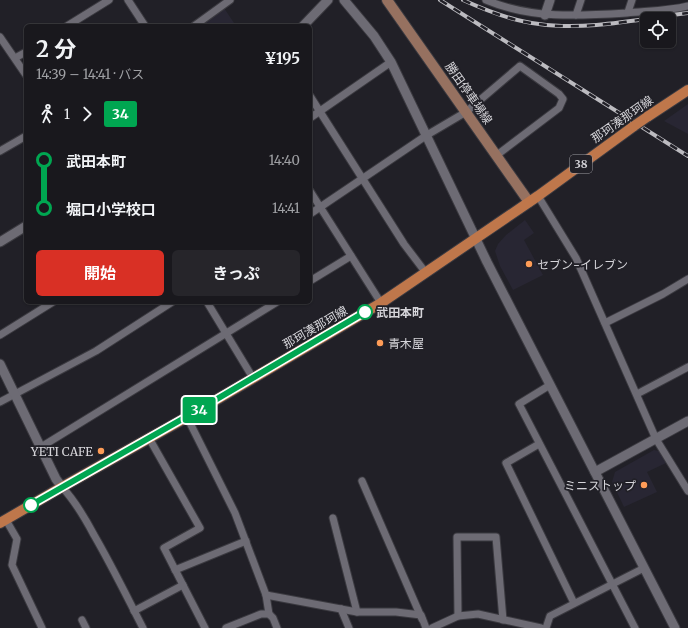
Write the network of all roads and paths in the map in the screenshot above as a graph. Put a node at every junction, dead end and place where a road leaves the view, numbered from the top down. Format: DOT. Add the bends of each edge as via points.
graph roads {
  1 [pos="109,0"];
  2 [pos="128,0"];
  3 [pos="230,0"];
  4 [pos="328,0"];
  5 [pos="344,0"];
  6 [pos="387,0"];
  7 [pos="486,0"];
  8 [pos="550,0"];
  9 [pos="581,0"];
  10 [pos="632,0"];
  11 [pos="685,0"];
  12 [pos="685,7"];
  13 [pos="628,12"];
  14 [pos="545,15"];
  15 [pos="576,15"];
  16 [pos="70,24"];
  17 [pos="144,24"];
  18 [pos="197,24"];
  19 [pos="305,24"];
  20 [pos="0,37"];
  21 [pos="24,53"];
  22 [pos="15,58"];
  23 [pos="391,62"];
  24 [pos="24,72"];
  25 [pos="688,90"];
  26 [pos="312,99"];
  27 [pos="320,112"];
  28 [pos="466,112"];
  29 [pos="312,117"];
  30 [pos="427,135"];
  31 [pos="24,137"];
  32 [pos="0,151"];
  33 [pos="497,155"];
  34 [pos="362,178"];
  35 [pos="312,195"];
  36 [pos="538,196"];
  37 [pos="529,202"];
  38 [pos="320,207"];
  39 [pos="312,213"];
  40 [pos="24,227"];
  41 [pos="1,238"];
  42 [pos="476,239"];
  43 [pos="351,256"];
  44 [pos="426,273"];
  45 [pos="688,278"];
  46 [pos="312,280"];
  47 [pos="381,303"];
  48 [pos="50,304"];
  49 [pos="169,304"];
  50 [pos="207,304"];
  51 [pos="274,304"];
  52 [pos="605,322"];
  53 [pos="226,334"];
  54 [pos="0,335"];
  55 [pos="0,364"];
  56 [pos="688,367"];
  57 [pos="253,378"];
  58 [pos="550,385"];
  59 [pos="15,394"];
  60 [pos="637,394"];
  61 [pos="0,402"];
  62 [pos="187,417"];
  63 [pos="688,421"];
  64 [pos="150,438"];
  65 [pos="656,439"];
  66 [pos="539,444"];
  67 [pos="41,447"];
  68 [pos="595,472"];
  69 [pos="362,481"];
  70 [pos="62,487"];
  71 [pos="687,488"];
  72 [pos="333,518"];
  73 [pos="3,521"];
  74 [pos="246,541"];
  75 [pos="644,568"];
  76 [pos="175,570"];
  77 [pos="613,584"];
  78 [pos="183,585"];
  79 [pos="266,595"];
  80 [pos="574,603"];
  81 [pos="341,609"];
  82 [pos="134,611"];
  83 [pos="357,612"];
  84 [pos="269,614"];
  85 [pos="421,615"];
  86 [pos="458,616"];
  87 [pos="82,620"];
  88 [pos="503,620"];
  89 [pos="519,626"];
  90 [pos="42,628"];
  91 [pos="86,628"];
  92 [pos="143,628"];
  93 [pos="205,628"];
  94 [pos="226,628"];
  95 [pos="277,628"];
  96 [pos="348,628"];
  97 [pos="426,628"];
  98 [pos="432,628"];
  99 [pos="541,628"];
  100 [pos="546,628"];
  101 [pos="635,628"];
  102 [pos="674,628"];
  1 -- 16 [label="street"];
  2 -- 17 [label="street"];
  3 -- 18 [label="street"];
  4 -- 19 [label="street"];
  5 -- 23 [label="street" via="374,36"];
  6 -- 28 [label="main road, 勝田停車場線"];
  7 -- 14 [label="street" via="501,6"];
  8 -- 14 [label="street"];
  9 -- 15 [label="street"];
  10 -- 13 [label="street"];
  11 -- 12 [label="street"];
  12 -- 13 [label="street"];
  13 -- 15 [label="street"];
  14 -- 15 [label="street"];
  20 -- 22 [label="street"];
  21 -- 22 [label="street"];
  22 -- 24 [label="street"];
  23 -- 27 [label="street"];
  23 -- 30 [label="street"];
  25 -- 36 [label="main road, 那珂湊那珂線 / 38, bridge"];
  26 -- 27 [label="street"];
  27 -- 29 [label="street"];
  27 -- 34 [label="street"];
  28 -- 30 [label="street"];
  28 -- 33 [label="main road, 勝田停車場線"];
  28 -- 33 [label="street" via="520,66 563,98 559,108"];
  30 -- 34 [label="street"];
  30 -- 42 [label="street"];
  31 -- 32 [label="street"];
  33 -- 37 [label="main road, 勝田停車場線"];
  34 -- 38 [label="street"];
  34 -- 44 [label="street" via="404,244"];
  35 -- 38 [label="street"];
  36 -- 37 [label="main road, 那珂湊那珂線 / 38"];
  36 -- 52 [label="street" via="576,258"];
  37 -- 42 [label="main road, 那珂湊那珂線 / 38"];
  38 -- 39 [label="street"];
  38 -- 43 [label="street"];
  40 -- 41 [label="street"];
  42 -- 44 [label="main road, 那珂湊那珂線 / 38"];
  42 -- 58 [label="street"];
  43 -- 46 [label="street"];
  43 -- 47 [label="street"];
  44 -- 47 [label="main road, 那珂湊那珂線 / 38"];
  45 -- 52 [label="street" via="663,294"];
  47 -- 57 [label="main road, 那珂湊那珂線 / 38"];
  48 -- 54 [label="street"];
  49 -- 59 [label="street" via="96,351"];
  50 -- 53 [label="street"];
  51 -- 53 [label="street"];
  52 -- 60 [label="street"];
  53 -- 57 [label="street"];
  53 -- 67 [label="street"];
  55 -- 59 [label="street"];
  56 -- 60 [label="street"];
  57 -- 62 [label="main road, 那珂湊那珂線 / 38"];
  58 -- 66 [label="street" via="519,404"];
  58 -- 68 [label="street"];
  59 -- 61 [label="street"];
  59 -- 67 [label="street"];
  60 -- 65 [label="street"];
  62 -- 64 [label="main road, 那珂湊那珂線 / 38"];
  62 -- 74 [label="street" via="236,513"];
  63 -- 65 [label="street"];
  64 -- 70 [label="main road, 那珂湊那珂線 / 38"];
  64 -- 76 [label="street" via="200,528 164,548"];
  65 -- 68 [label="street"];
  65 -- 71 [label="street"];
  66 -- 77 [label="street"];
  66 -- 80 [label="street" via="506,463"];
  67 -- 70 [label="street"];
  68 -- 75 [label="street"];
  69 -- 85 [label="street"];
  70 -- 73 [label="main road, 那珂湊那珂線 / 38"];
  70 -- 82 [label="street" via="81,512"];
  72 -- 83 [label="street"];
  73 -- 90 [label="street" via="17,539 12,565"];
  74 -- 76 [label="street"];
  74 -- 79 [label="street"];
  75 -- 77 [label="street"];
  75 -- 102 [label="street"];
  76 -- 78 [label="street"];
  77 -- 80 [label="street"];
  77 -- 101 [label="street"];
  78 -- 82 [label="street"];
  78 -- 93 [label="street"];
  79 -- 81 [label="street"];
  79 -- 84 [label="street"];
  80 -- 100 [label="street" via="550,616"];
  81 -- 83 [label="street"];
  81 -- 96 [label="street"];
  82 -- 92 [label="street"];
  83 -- 85 [label="street"];
  84 -- 94 [label="street" via="261,614"];
  84 -- 95 [label="street"];
  85 -- 97 [label="street"];
  86 -- 88 [label="street" via="478,614"];
  86 -- 88 [label="street" via="457,537 496,537"];
  86 -- 98 [label="street"];
  87 -- 91 [label="street"];
  88 -- 89 [label="street"];
  89 -- 99 [label="street"];
}
